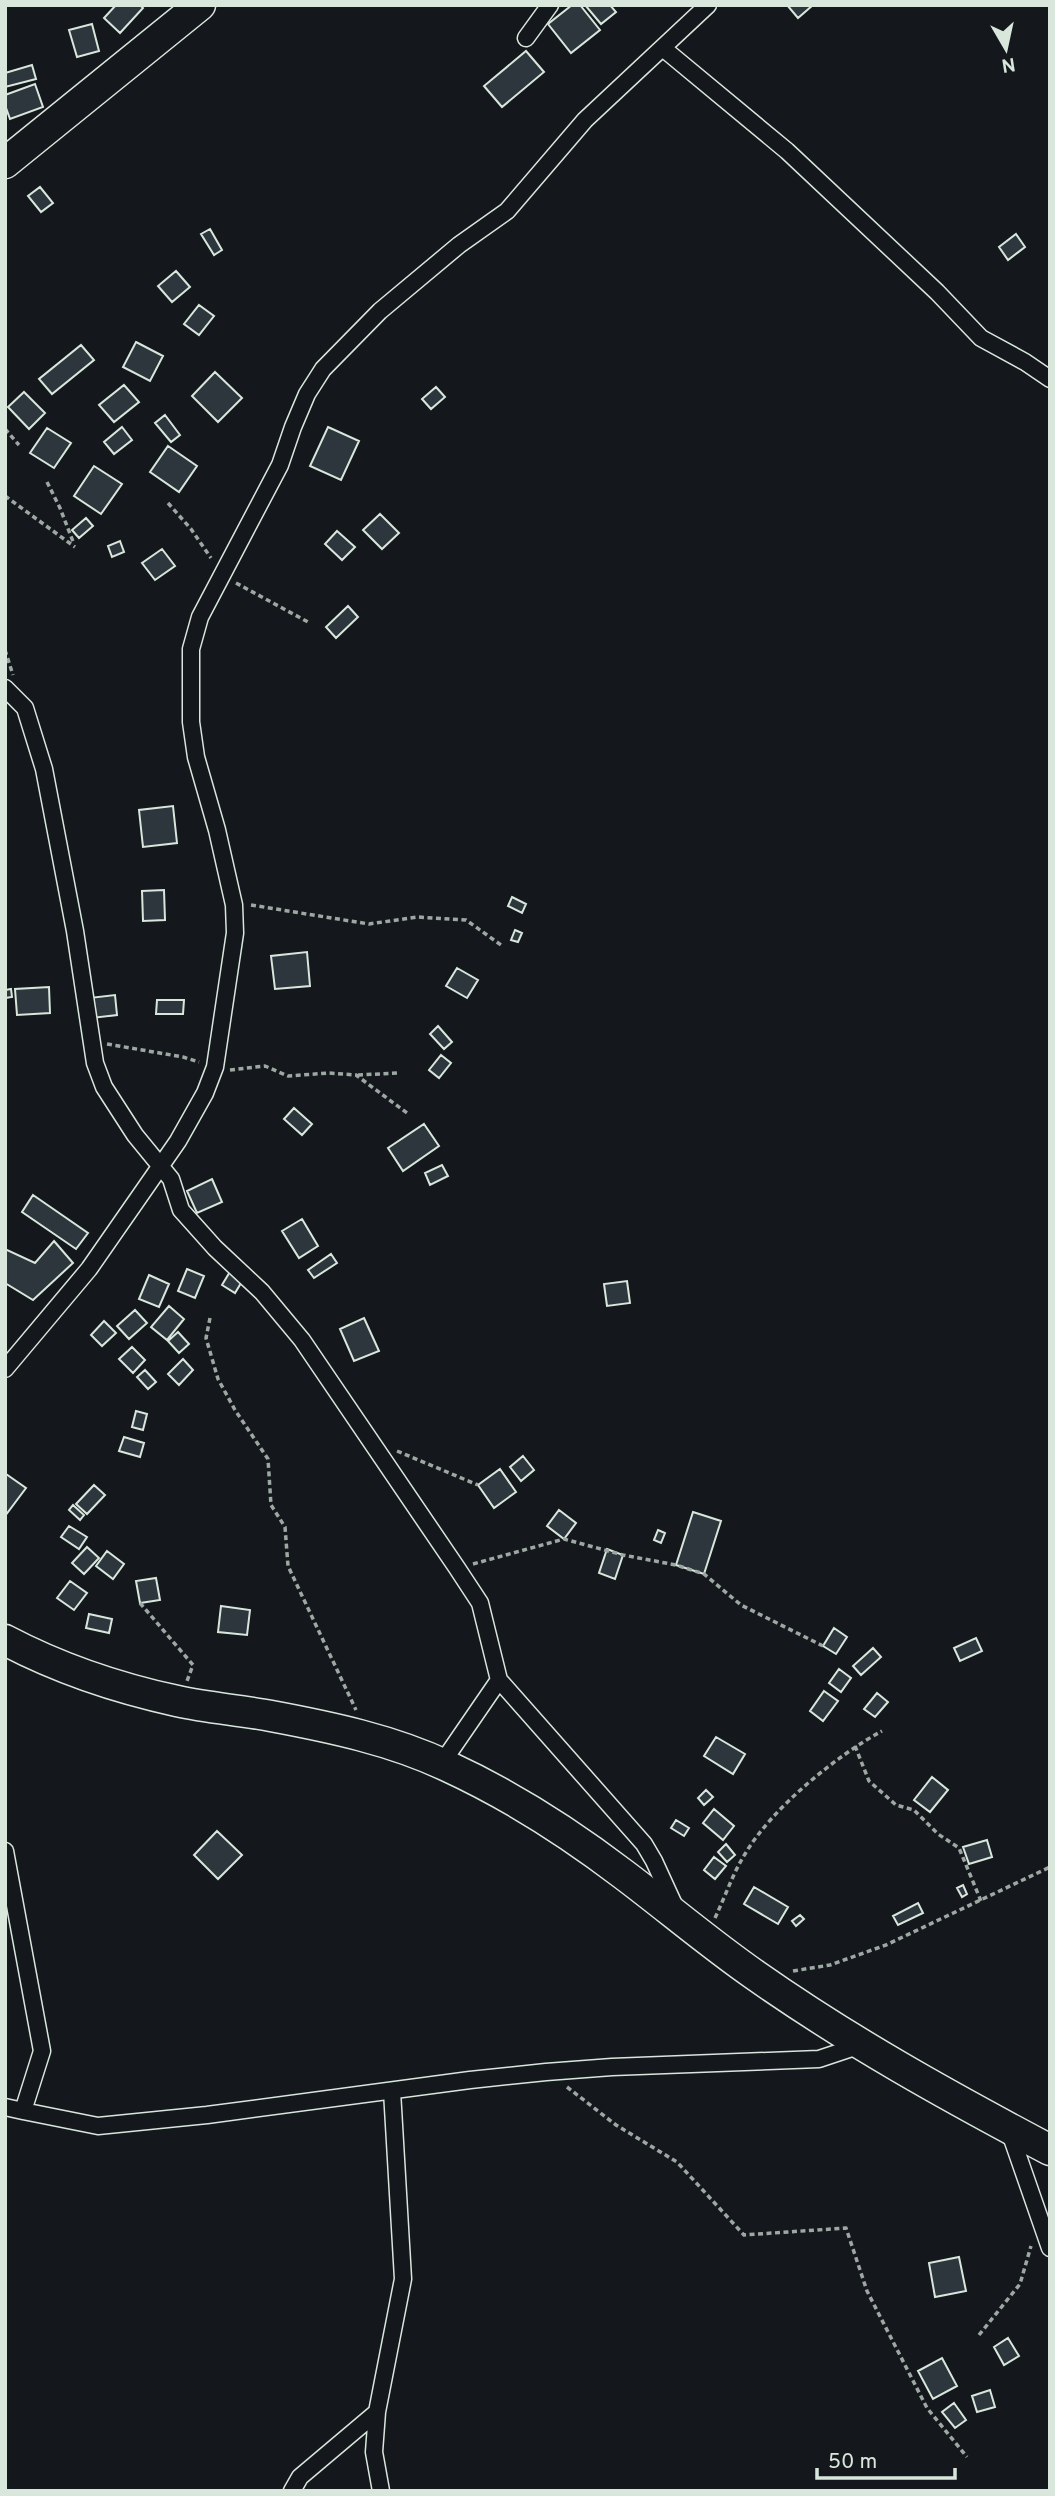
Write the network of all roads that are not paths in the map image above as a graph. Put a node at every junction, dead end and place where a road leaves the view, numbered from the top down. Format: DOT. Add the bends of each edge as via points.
graph roads {
  1 [pos="200,5"];
  2 [pos="550,5"];
  3 [pos="708,5"];
  4 [pos="526,38"];
  5 [pos="664,49"];
  6 [pos="5,163"];
  7 [pos="1050,379"];
  8 [pos="5,688"];
  9 [pos="159,1165"];
  10 [pos="5,1369"];
  11 [pos="5,1640"];
  12 [pos="499,1680"];
  13 [pos="442,1763"];
  14 [pos="5,1851"];
  15 [pos="681,1920"];
  16 [pos="861,2045"];
  17 [pos="392,2091"];
  18 [pos="5,2107"];
  19 [pos="23,2111"];
  20 [pos="1008,2128"];
  21 [pos="1050,2150"];
  22 [pos="1050,2248"];
  23 [pos="377,2412"];
  24 [pos="292,2491"];
  25 [pos="381,2491"];
  1 -- 6 [label="highway"];
  2 -- 4 [label="street"];
  3 -- 5 [label="street"];
  5 -- 7 [label="street" via="787,151 981,338"];
  5 -- 9 [label="street" via="585,120 507,211 380,312 323,369 307,394 280,465 200,617 191,649 191,722 234,905 235,933 215,1067 205,1093"];
  8 -- 9 [label="street" via="25,708 44,769 95,1063 104,1087"];
  9 -- 10 [label="street" via="89,1269"];
  9 -- 12 [label="street" via="171,1179 188,1219 303,1340 457,1568 480,1603"];
  11 -- 13 [label="highway" via="86,1677 178,1702 369,1737"];
  12 -- 13 [label="street"];
  12 -- 15 [label="street" via="643,1844"];
  13 -- 15 [label="highway" via="495,1788 555,1826"];
  14 -- 19 [label="street" via="42,2051"];
  15 -- 16 [label="highway"];
  16 -- 17 [label="street" via="820,2059 612,2067"];
  16 -- 20 [label="highway"];
  17 -- 19 [label="street" via="98,2126"];
  17 -- 23 [label="street" via="402,2279"];
  18 -- 19 [label="street"];
  20 -- 21 [label="highway"];
  20 -- 22 [label="street"];
  23 -- 24 [label="street" via="300,2477"];
  23 -- 25 [label="street" via="374,2452"];
}
